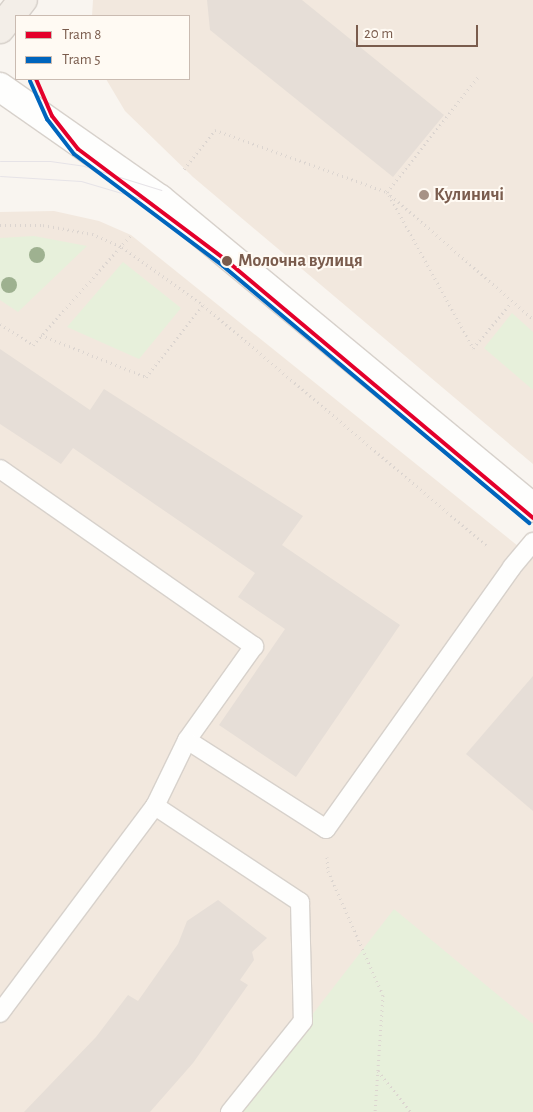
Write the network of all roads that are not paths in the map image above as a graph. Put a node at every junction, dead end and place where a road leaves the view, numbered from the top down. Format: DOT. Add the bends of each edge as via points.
graph roads {
  1 [pos="23,0"];
  2 [pos="0,29"];
  3 [pos="0,87"];
  4 [pos="0,469"];
  5 [pos="533,508"];
  6 [pos="533,542"];
  7 [pos="187,740"];
  8 [pos="155,806"];
  9 [pos="0,1013"];
  10 [pos="230,1112"];
  1 -- 2 [label="main road"];
  3 -- 5 [label="main road" via="160,199"];
  4 -- 7 [label="lane" via="254,646"];
  6 -- 7 [label="lane" via="326,829"];
  7 -- 8 [label="lane"];
  8 -- 9 [label="lane"];
  8 -- 10 [label="lane" via="300,902 303,1021"];
}
